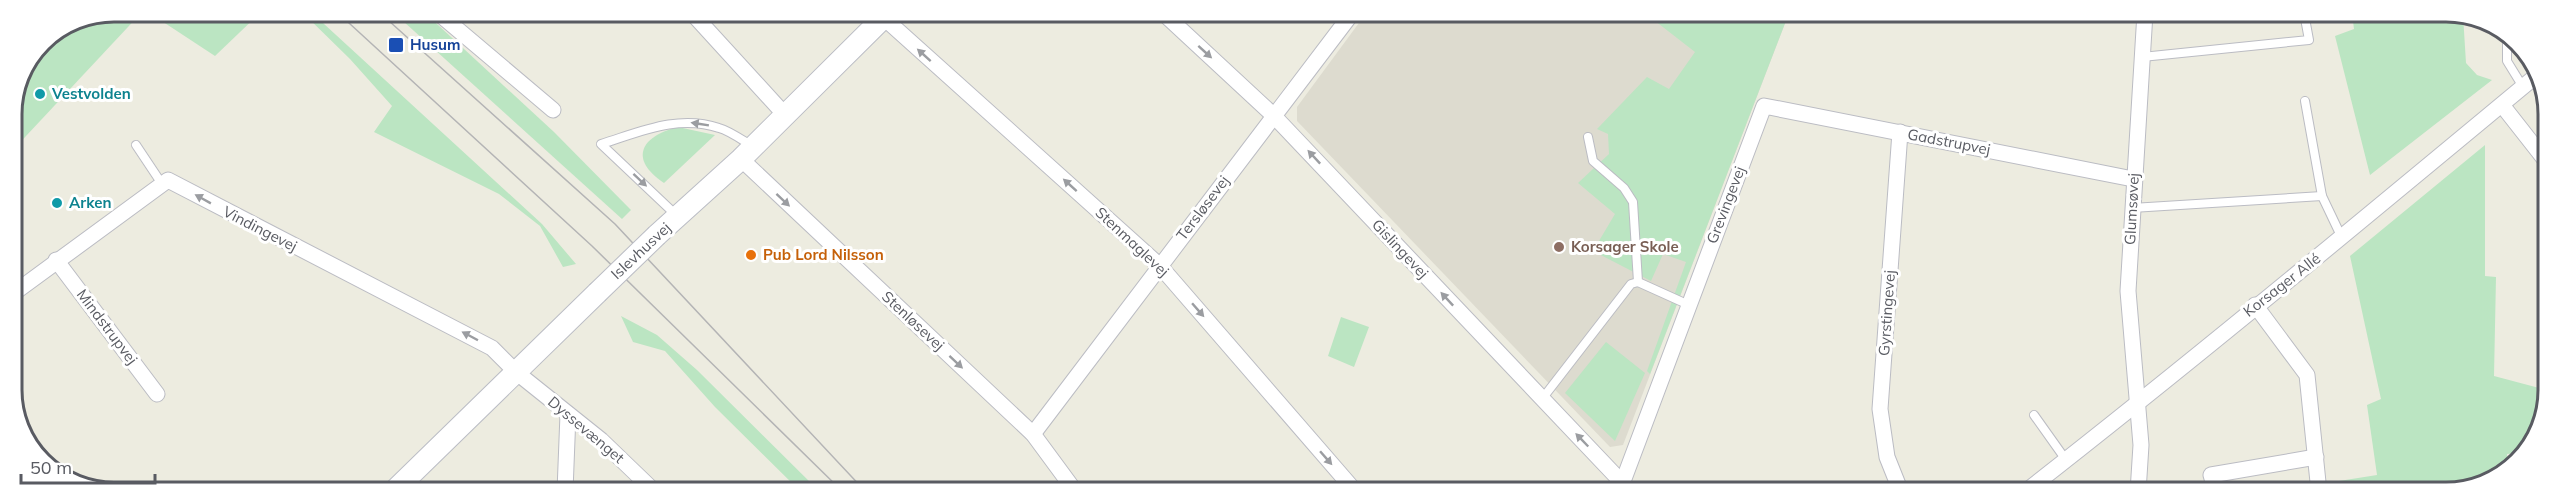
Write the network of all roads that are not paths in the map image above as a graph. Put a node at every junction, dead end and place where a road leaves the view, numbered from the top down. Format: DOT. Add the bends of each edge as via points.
graph roads {
  1 [pos="449,22"];
  2 [pos="700,22"];
  3 [pos="880,22"];
  4 [pos="895,22"];
  5 [pos="1173,22"];
  6 [pos="1345,22"];
  7 [pos="2144,22"];
  8 [pos="2305,22"];
  9 [pos="2507,46"];
  10 [pos="2142,57"];
  11 [pos="2531,80"];
  12 [pos="2523,87"];
  13 [pos="2305,101"];
  14 [pos="2502,105"];
  15 [pos="1764,106"];
  16 [pos="553,110"];
  17 [pos="1273,115"];
  18 [pos="786,116"];
  19 [pos="1900,132"];
  20 [pos="1588,137"];
  21 [pos="136,145"];
  22 [pos="2538,151"];
  23 [pos="747,153"];
  24 [pos="2133,179"];
  25 [pos="162,184"];
  26 [pos="2322,196"];
  27 [pos="2131,208"];
  28 [pos="678,217"];
  29 [pos="2343,238"];
  30 [pos="56,261"];
  31 [pos="1160,266"];
  32 [pos="1638,282"];
  33 [pos="22,287"];
  34 [pos="1689,305"];
  35 [pos="2254,305"];
  36 [pos="516,372"];
  37 [pos="157,394"];
  38 [pos="1542,399"];
  39 [pos="2137,405"];
  40 [pos="568,414"];
  41 [pos="2034,415"];
  42 [pos="1033,434"];
  43 [pos="2316,457"];
  44 [pos="2066,460"];
  45 [pos="403,482"];
  46 [pos="565,482"];
  47 [pos="645,482"];
  48 [pos="1068,482"];
  49 [pos="1347,482"];
  50 [pos="1618,482"];
  51 [pos="1626,482"];
  52 [pos="1897,482"];
  53 [pos="2038,482"];
  54 [pos="2139,482"];
  55 [pos="2213,482"];
  56 [pos="2318,482"];
  1 -- 16 [label="street"];
  2 -- 18 [label="street"];
  3 -- 18 [label="street, Islevhusvej"];
  31 -- 4 [label="street, Stenmaglevej, one-way"];
  5 -- 17 [label="street, Gislingevej, one-way"];
  6 -- 17 [label="street, Tersløsevej"];
  7 -- 10 [label="street, Glumsøvej"];
  8 -- 10 [label="lane" via="2308,40"];
  9 -- 12 [label="lane" via="2507,61"];
  10 -- 24 [label="street, Glumsøvej"];
  11 -- 12 [label="street, Korsager Allé"];
  12 -- 14 [label="street, Korsager Allé"];
  13 -- 26 [label="lane"];
  14 -- 22 [label="street"];
  14 -- 29 [label="street, Korsager Allé"];
  15 -- 19 [label="street, Gadstrupvej"];
  15 -- 34 [label="street, Grevingevej"];
  17 -- 31 [label="street, Tersløsevej"];
  38 -- 17 [label="street, Gislingevej, one-way"];
  18 -- 23 [label="street, Islevhusvej"];
  19 -- 24 [label="street, Gadstrupvej"];
  19 -- 52 [label="street, Gyrstingevej" via="1880,409 1887,457"];
  20 -- 32 [label="lane" via="1593,161 1624,188 1633,202"];
  21 -- 25 [label="lane"];
  23 -- 28 [label="street, Islevhusvej"];
  23 -- 28 [label="lane, one-way" via="720,128 693,122 667,123 602,144"];
  23 -- 42 [label="street, Stenløsevej, one-way"];
  24 -- 27 [label="street, Glumsøvej"];
  25 -- 30 [label="street"];
  36 -- 25 [label="street, Vindingevej, one-way" via="481,342 168,180"];
  26 -- 27 [label="lane"];
  26 -- 29 [label="lane"];
  27 -- 39 [label="street, Glumsøvej" via="2128,291"];
  28 -- 36 [label="street, Islevhusvej, bridge"];
  29 -- 35 [label="street, Korsager Allé"];
  30 -- 33 [label="street"];
  30 -- 37 [label="street, Mindstrupvej"];
  31 -- 42 [label="street, Tersløsevej"];
  31 -- 49 [label="street, Stenmaglevej, one-way"];
  32 -- 34 [label="lane"];
  32 -- 38 [label="lane" via="1631,284"];
  34 -- 51 [label="street, Grevingevej"];
  35 -- 39 [label="street, Korsager Allé"];
  35 -- 43 [label="street" via="2307,375"];
  36 -- 40 [label="street, Dyssevænget"];
  36 -- 45 [label="street, Islevhusvej"];
  50 -- 38 [label="street, Gislingevej, one-way"];
  39 -- 44 [label="street, Korsager Allé"];
  39 -- 54 [label="street, Glumsøvej" via="2141,445"];
  40 -- 46 [label="street"];
  40 -- 47 [label="street, Dyssevænget"];
  41 -- 44 [label="lane"];
  42 -- 48 [label="street, Stenløsevej"];
  43 -- 55 [label="street" via="2211,475"];
  43 -- 56 [label="street"];
  44 -- 53 [label="street, Korsager Allé"];
}
